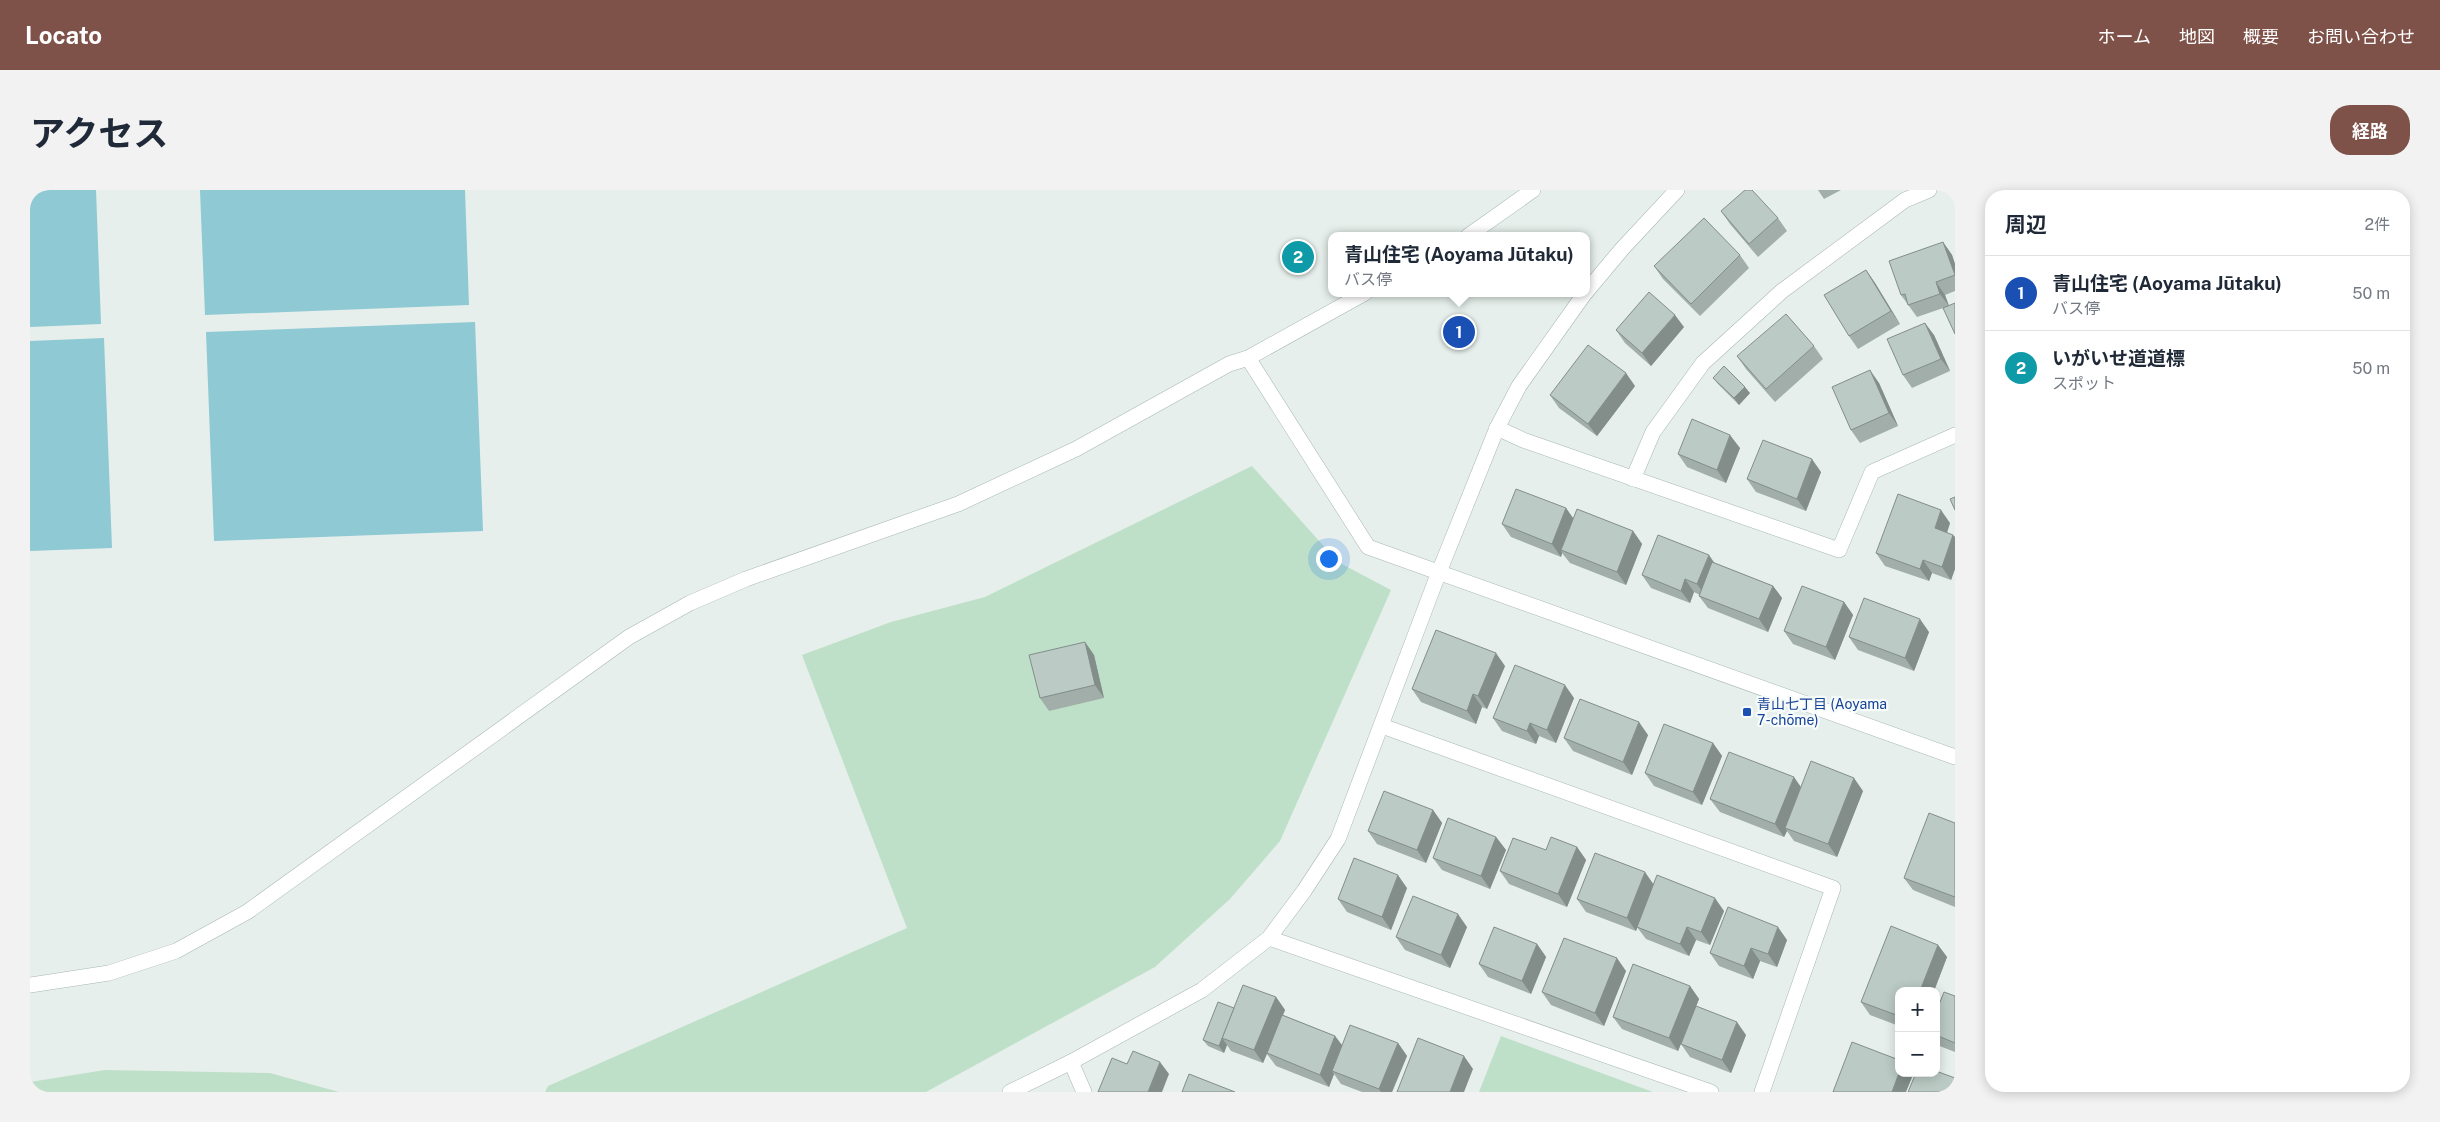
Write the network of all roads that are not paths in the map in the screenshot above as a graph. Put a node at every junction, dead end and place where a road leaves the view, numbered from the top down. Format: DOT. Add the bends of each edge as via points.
graph roads {
  1 [pos="1533,190"];
  2 [pos="1678,190"];
  3 [pos="1929,190"];
  4 [pos="1474,232"];
  5 [pos="1590,287"];
  6 [pos="1358,297"];
  7 [pos="1582,297"];
  8 [pos="1248,358"];
  9 [pos="1497,428"];
  10 [pos="1955,434"];
  11 [pos="1633,479"];
  12 [pos="1438,572"];
  13 [pos="1382,726"];
  14 [pos="1955,757"];
  15 [pos="1269,938"];
  16 [pos="30,985"];
  17 [pos="1070,1062"];
  18 [pos="1010,1092"];
  19 [pos="1084,1092"];
  20 [pos="1711,1092"];
  21 [pos="1762,1092"];
  1 -- 4 [label="street"];
  2 -- 5 [label="street"];
  3 -- 11 [label="street" via="1905,200 1782,291 1703,363 1652,432"];
  6 -- 8 [label="street"];
  7 -- 9 [label="street" via="1520,386"];
  8 -- 12 [label="street" via="1368,547"];
  8 -- 16 [label="street" via="1229,364 1076,449 958,504 746,579 690,603 629,637 247,912 176,951 109,973"];
  9 -- 11 [label="street"];
  9 -- 12 [label="street"];
  10 -- 11 [label="street" via="1872,472 1839,550"];
  12 -- 13 [label="street"];
  12 -- 14 [label="street"];
  13 -- 15 [label="street" via="1338,839"];
  13 -- 21 [label="street" via="1833,888"];
  15 -- 17 [label="street" via="1202,990"];
  15 -- 20 [label="street"];
  17 -- 18 [label="street"];
  17 -- 19 [label="street"];
}
